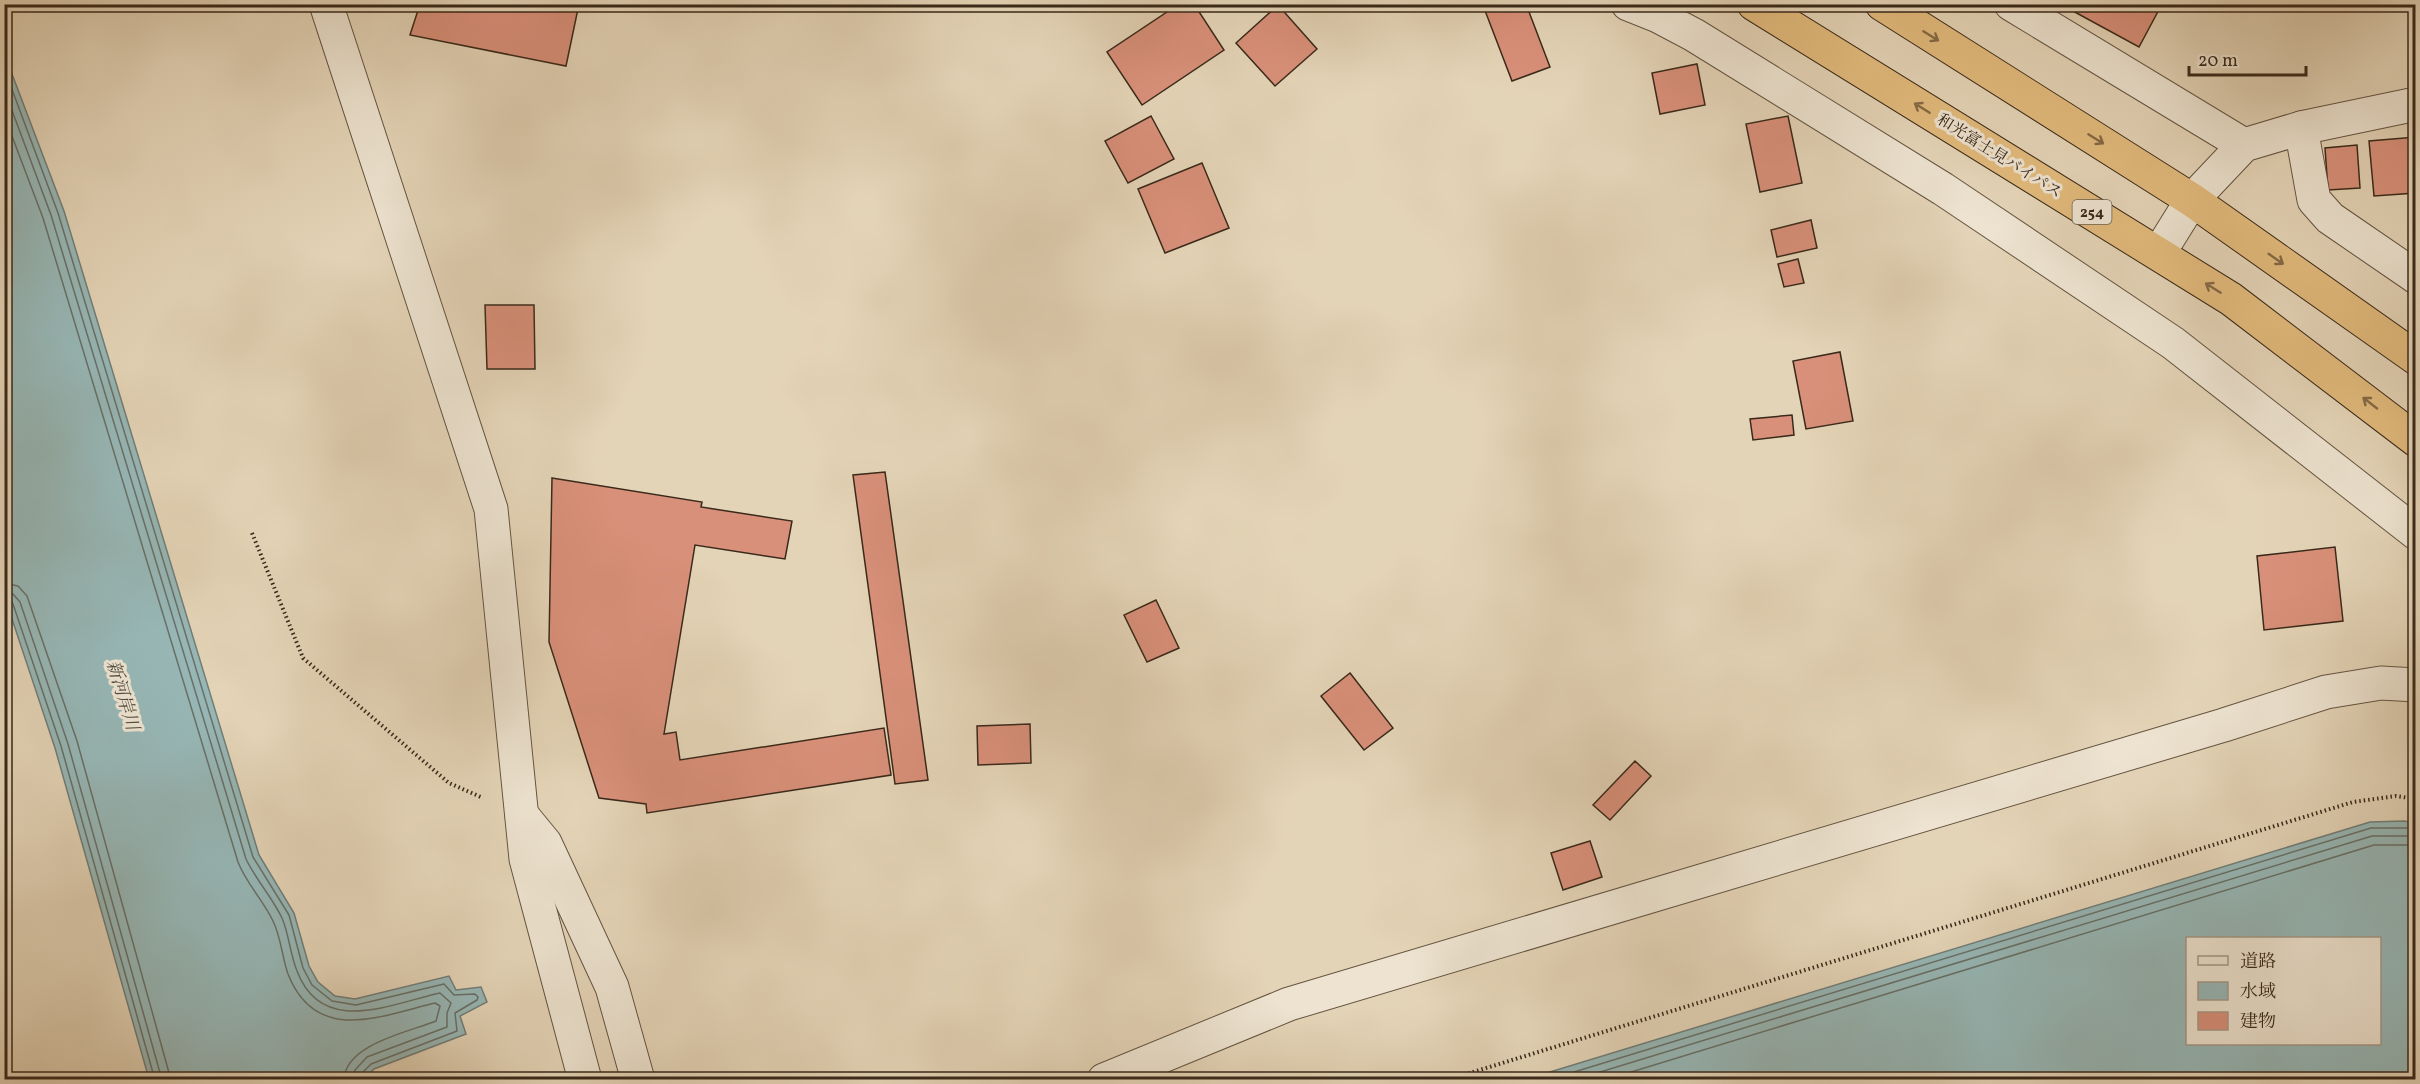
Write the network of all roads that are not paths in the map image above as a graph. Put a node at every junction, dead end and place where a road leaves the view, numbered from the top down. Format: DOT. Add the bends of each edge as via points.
graph roads {
  1 [pos="326,4"];
  2 [pos="1628,4"];
  3 [pos="1754,4"];
  4 [pos="1882,4"];
  5 [pos="2010,4"];
  6 [pos="2415,104"];
  7 [pos="2301,129"];
  8 [pos="2244,145"];
  9 [pos="2192,200"];
  10 [pos="2159,253"];
  11 [pos="2415,278"];
  12 [pos="2415,358"];
  13 [pos="2415,440"];
  14 [pos="2415,533"];
  15 [pos="2415,685"];
  16 [pos="522,815"];
  17 [pos="585,1080"];
  18 [pos="638,1080"];
  19 [pos="1104,1080"];
  1 -- 16 [label="street" via="490,509"];
  2 -- 14 [label="street" via="1694,35 1914,171 2164,337"];
  10 -- 3 [label="highway, 和光富士見バイパス / 254, one-way"];
  4 -- 9 [label="highway, one-way"];
  5 -- 8 [label="street"];
  6 -- 7 [label="street"];
  7 -- 8 [label="street"];
  7 -- 11 [label="street" via="2314,200 2330,218"];
  8 -- 9 [label="street"];
  9 -- 10 [label="street"];
  9 -- 12 [label="highway, one-way"];
  13 -- 10 [label="highway, 和光富士見バイパス / 254, one-way" via="2231,299"];
  15 -- 19 [label="street" via="2381,682 2326,692 1311,997"];
  16 -- 17 [label="street" via="526,859"];
  16 -- 18 [label="street" via="545,843 612,987"];
}
